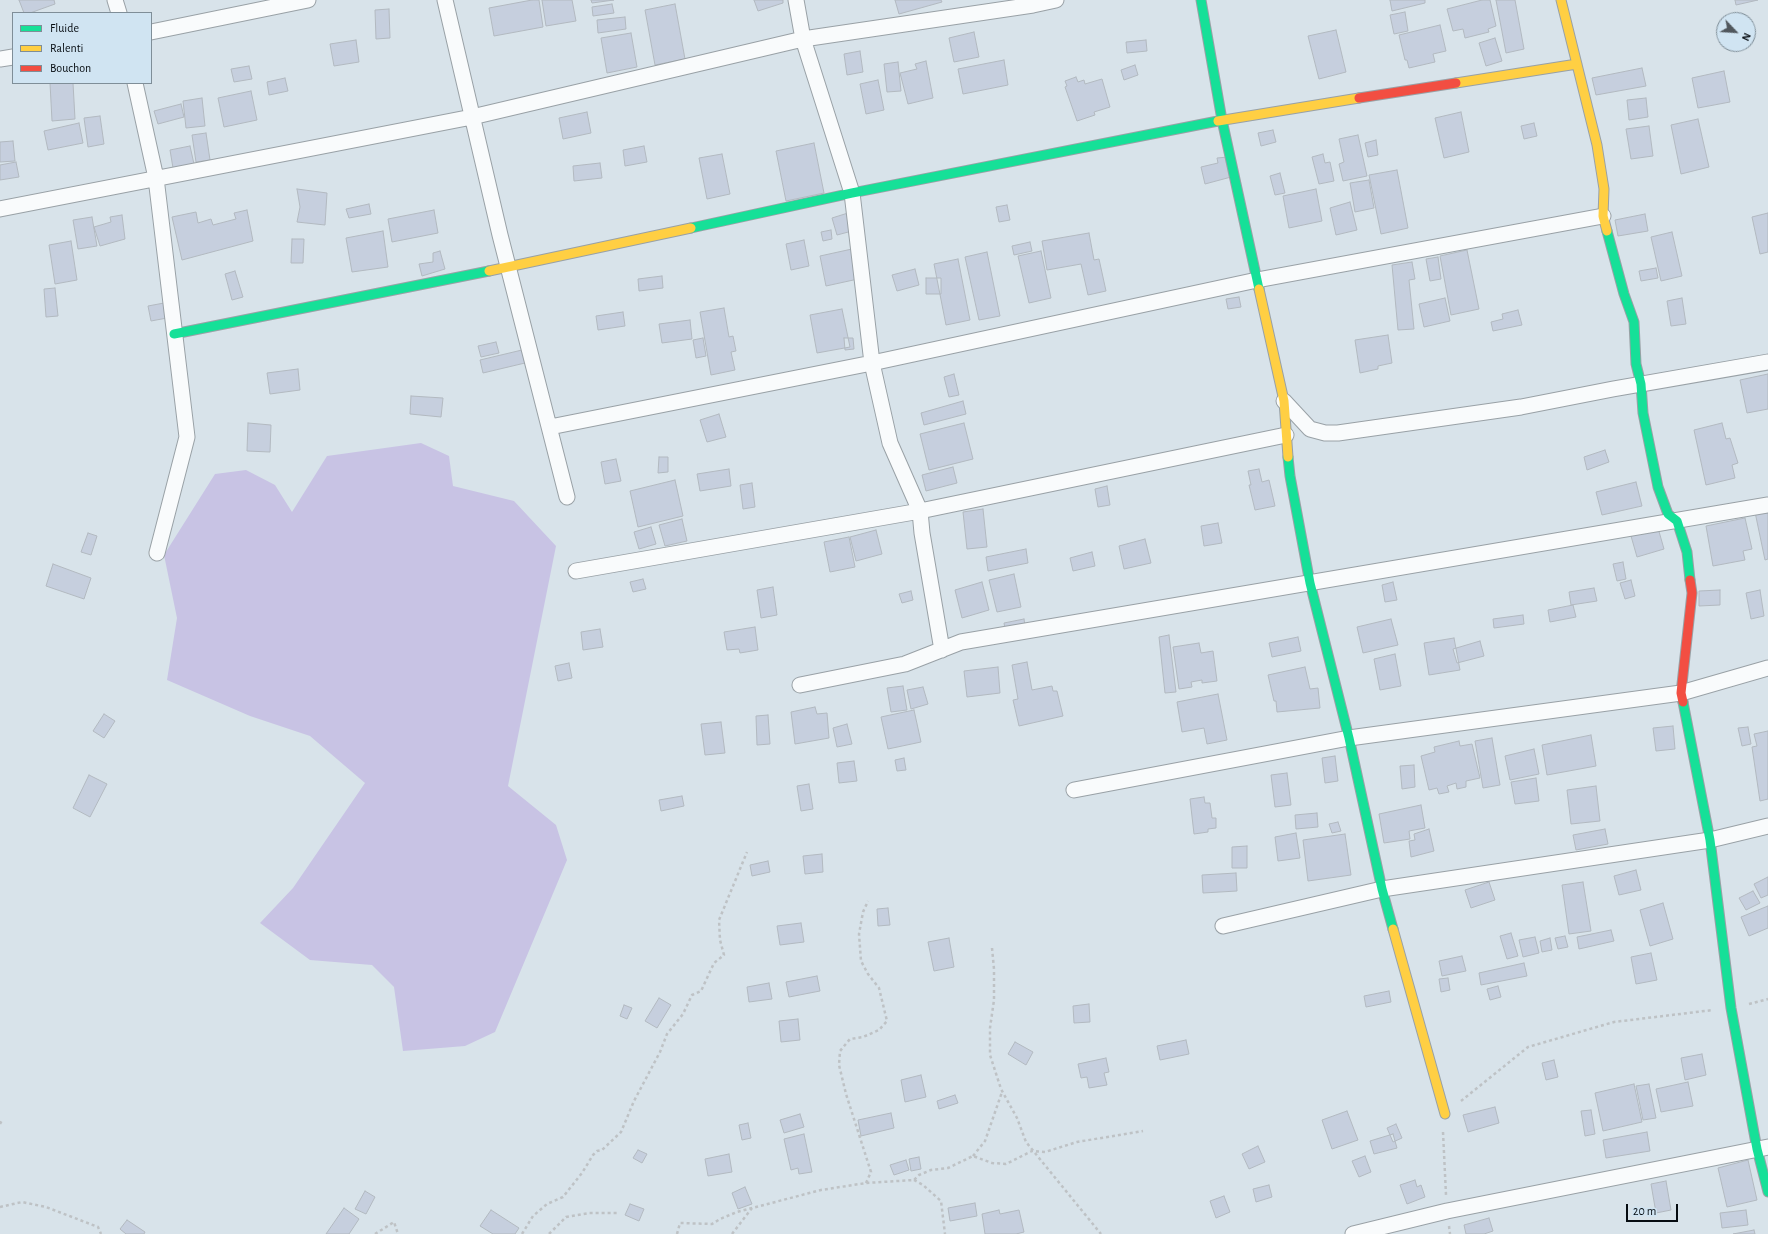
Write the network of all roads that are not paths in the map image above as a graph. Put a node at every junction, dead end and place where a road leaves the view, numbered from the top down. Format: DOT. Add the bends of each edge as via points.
graph roads {
  1 [pos="116,0"];
  2 [pos="308,0"];
  3 [pos="445,0"];
  4 [pos="796,0"];
  5 [pos="1056,0"];
  6 [pos="1201,0"];
  7 [pos="1561,0"];
  8 [pos="119,12"];
  9 [pos="152,32"];
  10 [pos="803,39"];
  11 [pos="12,57"];
  12 [pos="0,59"];
  13 [pos="1577,64"];
  14 [pos="135,84"];
  15 [pos="472,117"];
  16 [pos="1222,120"];
  17 [pos="156,178"];
  18 [pos="852,193"];
  19 [pos="0,208"];
  20 [pos="1603,216"];
  21 [pos="508,267"];
  22 [pos="1257,280"];
  23 [pos="174,334"];
  24 [pos="1768,362"];
  25 [pos="872,363"];
  26 [pos="1640,384"];
  27 [pos="1284,401"];
  28 [pos="550,427"];
  29 [pos="1286,435"];
  30 [pos="567,497"];
  31 [pos="1768,505"];
  32 [pos="920,511"];
  33 [pos="1677,521"];
  34 [pos="157,553"];
  35 [pos="576,571"];
  36 [pos="1310,583"];
  37 [pos="942,650"];
  38 [pos="1768,668"];
  39 [pos="800,685"];
  40 [pos="1681,693"];
  41 [pos="1349,738"];
  42 [pos="1074,790"];
  43 [pos="1768,826"];
  44 [pos="1710,840"];
  45 [pos="1382,889"];
  46 [pos="1223,926"];
  47 [pos="1445,1114"];
  48 [pos="1762,1148"];
  49 [pos="1768,1192"];
  50 [pos="1353,1234"];
  1 -- 8 [label="street"];
  2 -- 9 [label="street"];
  3 -- 15 [label="street"];
  4 -- 10 [label="street"];
  5 -- 10 [label="street"];
  6 -- 16 [label="street"];
  7 -- 13 [label="street"];
  10 -- 15 [label="street"];
  10 -- 18 [label="street"];
  11 -- 12 [label="street"];
  13 -- 16 [label="street"];
  13 -- 20 [label="street" via="1597,145 1604,189"];
  14 -- 17 [label="street"];
  15 -- 17 [label="street"];
  15 -- 21 [label="street"];
  16 -- 18 [label="street"];
  16 -- 22 [label="street"];
  17 -- 19 [label="street"];
  17 -- 23 [label="street"];
  18 -- 21 [label="street"];
  18 -- 25 [label="street"];
  20 -- 22 [label="street"];
  20 -- 26 [label="street" via="1634,322 1636,364"];
  21 -- 23 [label="street"];
  21 -- 28 [label="street"];
  22 -- 25 [label="street"];
  22 -- 27 [label="street"];
  23 -- 34 [label="street" via="187,437"];
  24 -- 26 [label="street"];
  25 -- 28 [label="street"];
  25 -- 32 [label="street" via="890,444"];
  26 -- 27 [label="street" via="1521,407 1338,433 1310,429"];
  26 -- 33 [label="street" via="1643,413 1658,487 1668,514"];
  27 -- 29 [label="street"];
  28 -- 30 [label="street"];
  29 -- 32 [label="street"];
  29 -- 36 [label="street" via="1290,476"];
  31 -- 33 [label="street"];
  32 -- 35 [label="street"];
  32 -- 37 [label="street"];
  33 -- 36 [label="street"];
  33 -- 40 [label="street" via="1687,552 1692,593"];
  36 -- 37 [label="street" via="961,642"];
  36 -- 41 [label="street"];
  37 -- 39 [label="street" via="905,664"];
  38 -- 40 [label="street"];
  40 -- 41 [label="street"];
  40 -- 44 [label="street"];
  41 -- 42 [label="street"];
  41 -- 45 [label="street"];
  43 -- 44 [label="street"];
  44 -- 45 [label="street"];
  44 -- 48 [label="street" via="1731,1008"];
  45 -- 46 [label="street"];
  45 -- 47 [label="street"];
  48 -- 49 [label="street"];
  48 -- 50 [label="street" via="1447,1210"];
}
